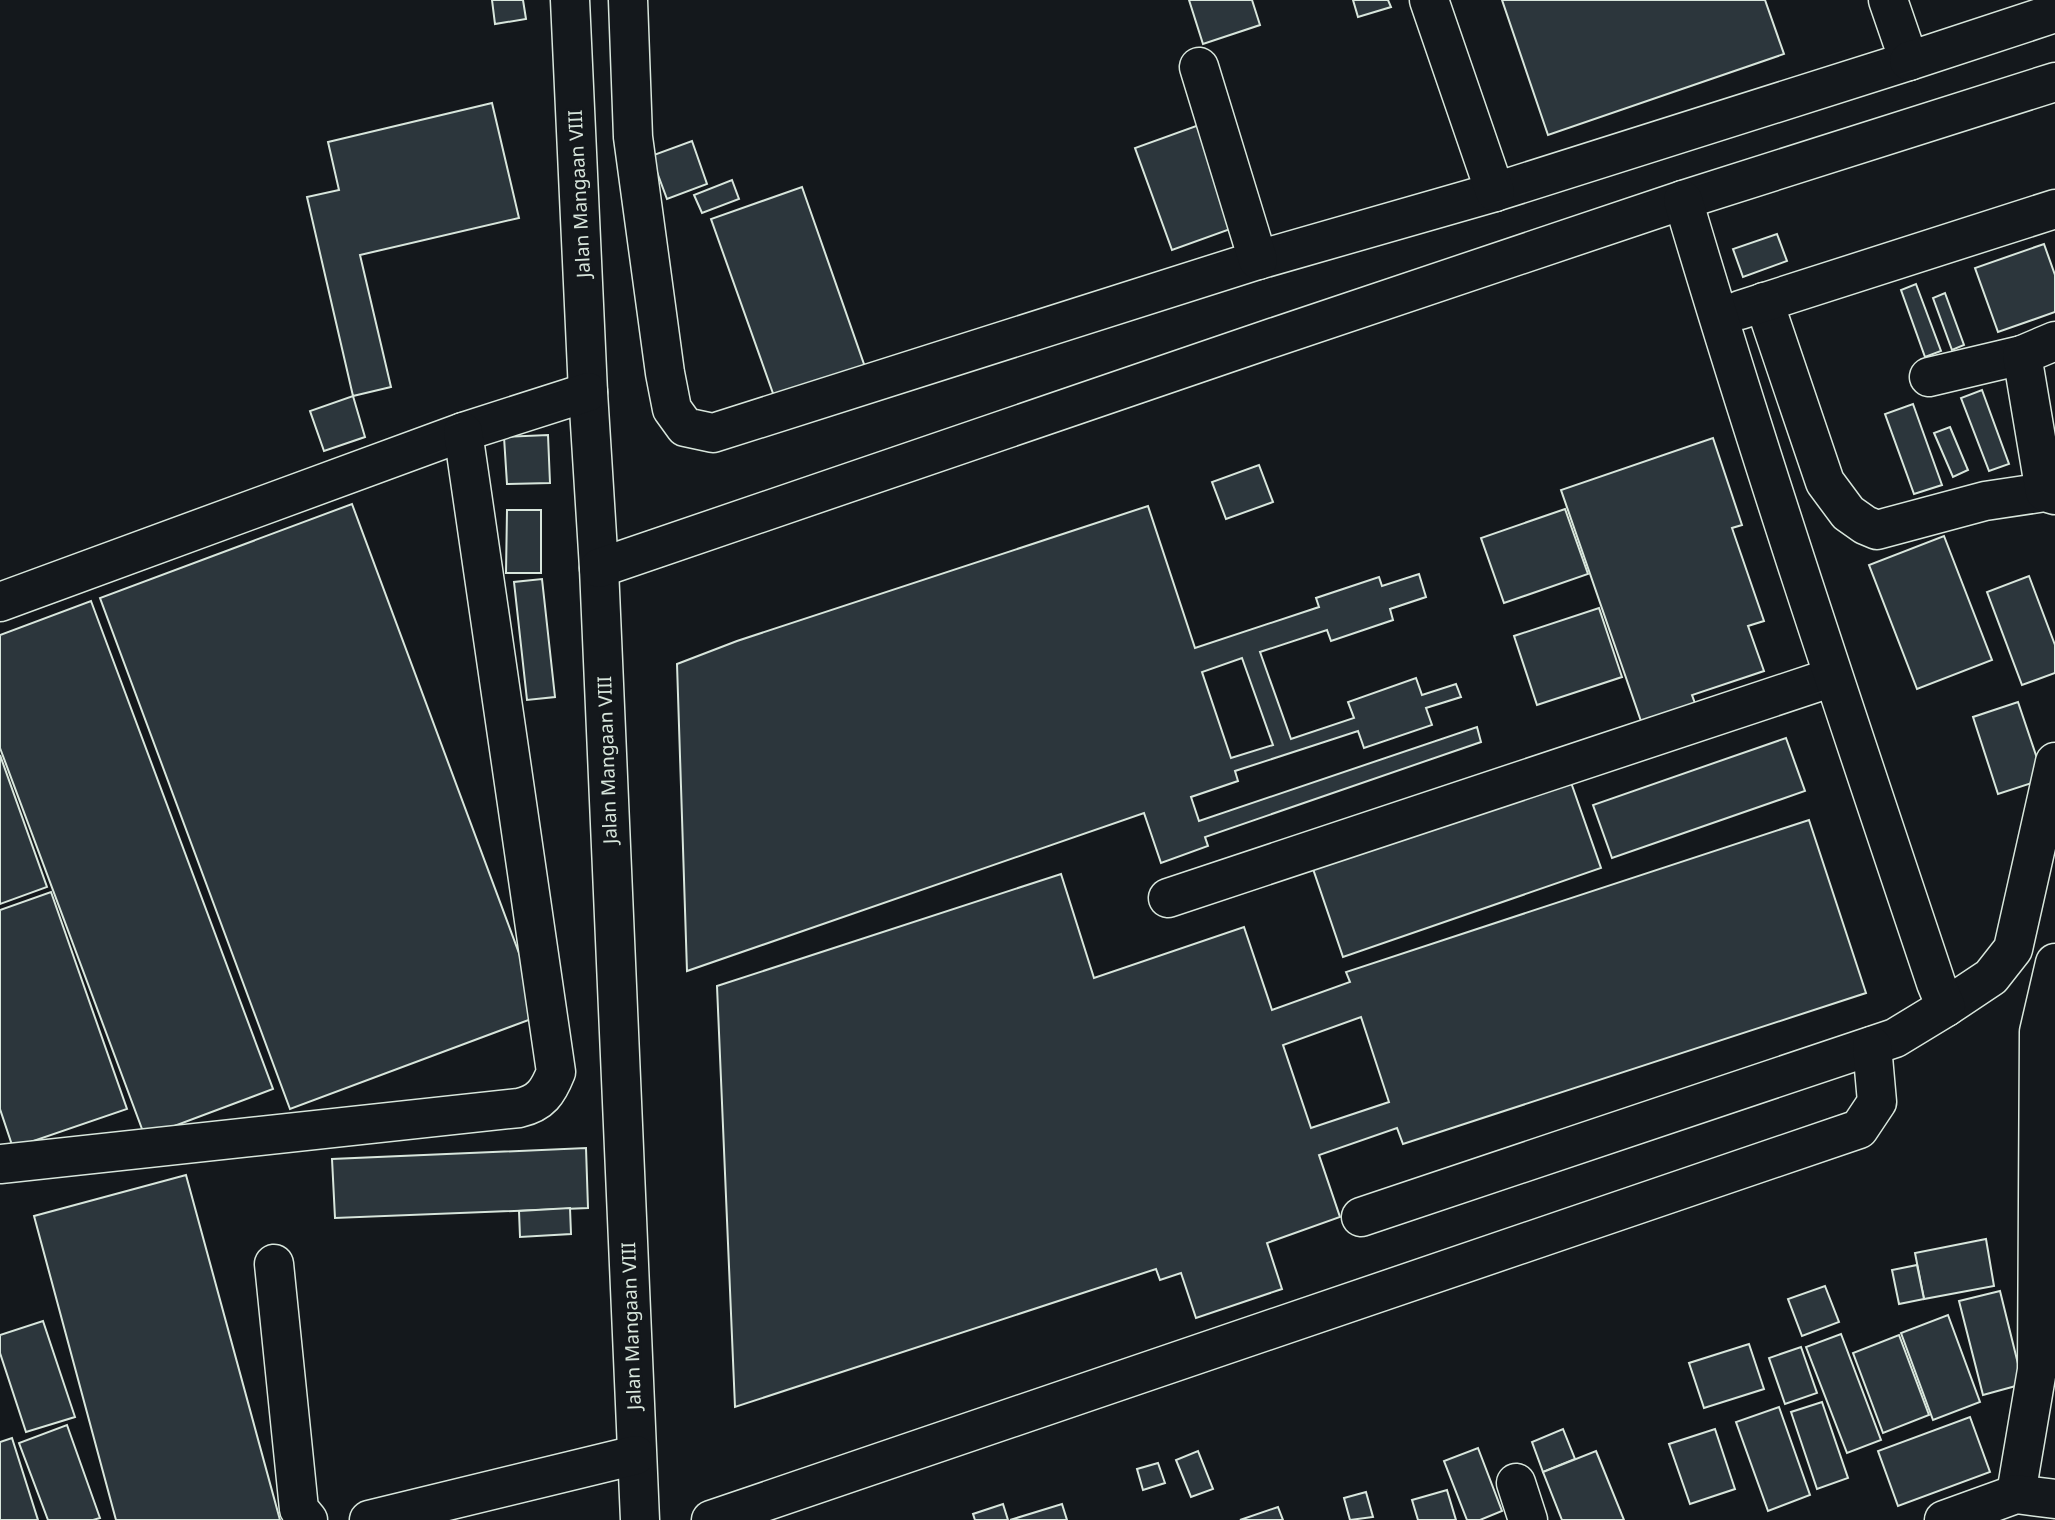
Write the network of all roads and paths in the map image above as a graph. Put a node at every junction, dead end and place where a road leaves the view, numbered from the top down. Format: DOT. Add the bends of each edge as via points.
graph roads {
  1 [pos="570,0"];
  2 [pos="628,0"];
  3 [pos="1429,0"];
  4 [pos="1888,0"];
  5 [pos="2052,9"];
  6 [pos="1909,61"];
  7 [pos="1199,67"];
  8 [pos="2055,82"];
  9 [pos="1495,192"];
  10 [pos="1683,200"];
  11 [pos="2055,209"];
  12 [pos="1258,260"];
  13 [pos="1764,302"];
  14 [pos="1718,317"];
  15 [pos="2038,348"];
  16 [pos="1929,377"];
  17 [pos="588,392"];
  18 [pos="463,432"];
  19 [pos="2050,494"];
  20 [pos="599,568"];
  21 [pos="0,602"];
  22 [pos="1833,677"];
  23 [pos="2055,762"];
  24 [pos="1168,898"];
  25 [pos="2055,963"];
  26 [pos="1946,1007"];
  27 [pos="1872,1046"];
  28 [pos="0,1164"];
  29 [pos="1361,1217"];
  30 [pos="274,1264"];
  31 [pos="636,1455"];
  32 [pos="1516,1483"];
  33 [pos="2016,1494"];
  34 [pos="2055,1499"];
  35 [pos="308,1520"];
  36 [pos="369,1520"];
  37 [pos="640,1520"];
  38 [pos="711,1520"];
  39 [pos="1528,1520"];
  40 [pos="1944,1520"];
  1 -- 17 [label="street, Jalan Mangaan VIII"];
  2 -- 12 [label="street" via="636,163 665,373 672,409 685,427 713,433"];
  3 -- 9 [label="street"];
  4 -- 6 [label="street"];
  5 -- 6 [label="street"];
  6 -- 9 [label="street"];
  7 -- 12 [label="street"];
  8 -- 10 [label="street"];
  9 -- 12 [label="street"];
  10 -- 14 [label="street"];
  10 -- 20 [label="street"];
  11 -- 13 [label="street"];
  13 -- 14 [label="street"];
  13 -- 19 [label="street" via="1825,482 1848,513 1865,526 1877,530 1985,501"];
  14 -- 22 [label="street"];
  15 -- 16 [label="street"];
  15 -- 19 [label="street"];
  17 -- 18 [label="street"];
  17 -- 20 [label="street, Jalan Mangaan VIII"];
  18 -- 21 [label="street"];
  18 -- 28 [label="street" via="556,1072 547,1092 519,1108"];
  20 -- 31 [label="street, Jalan Mangaan VIII"];
  22 -- 24 [label="street"];
  22 -- 26 [label="street"];
  23 -- 26 [label="street" via="2013,949 1991,977"];
  25 -- 33 [label="street" via="2039,1032 2037,1370"];
  26 -- 27 [label="street" via="1895,1038"];
  27 -- 29 [label="street"];
  27 -- 38 [label="street" via="1877,1102 1859,1129"];
  30 -- 35 [label="street" via="299,1509"];
  31 -- 36 [label="street"];
  31 -- 37 [label="street, Jalan Mangaan VIII"];
  32 -- 39 [label="street"];
  33 -- 34 [label="street"];
  33 -- 40 [label="street"];
}
